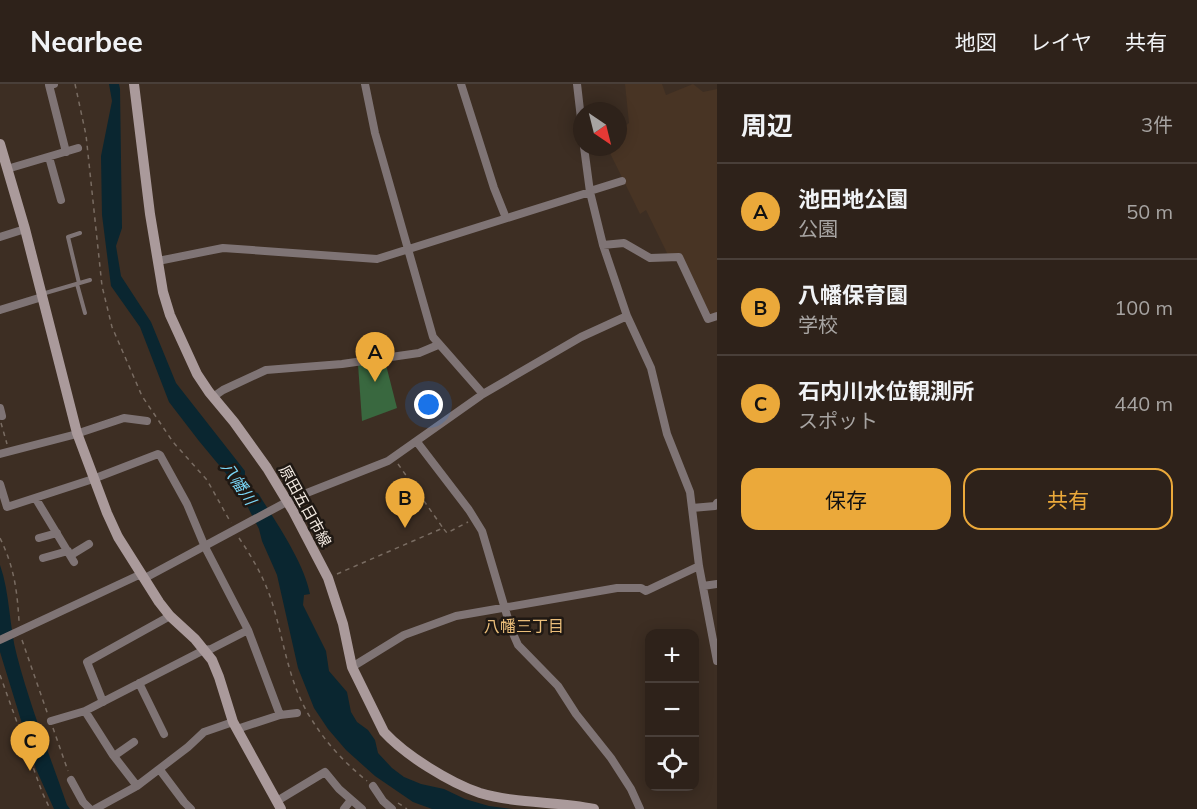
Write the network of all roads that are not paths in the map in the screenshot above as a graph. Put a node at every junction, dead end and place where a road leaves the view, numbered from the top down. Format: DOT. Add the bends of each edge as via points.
graph roads {
  1 [pos="54,84"];
  2 [pos="134,84"];
  3 [pos="365,84"];
  4 [pos="461,84"];
  5 [pos="577,84"];
  6 [pos="579,102"];
  7 [pos="0,144"];
  8 [pos="83,146"];
  9 [pos="66,152"];
  10 [pos="585,156"];
  11 [pos="50,157"];
  12 [pos="7,169"];
  13 [pos="622,181"];
  14 [pos="590,191"];
  15 [pos="61,200"];
  16 [pos="506,218"];
  17 [pos="25,230"];
  18 [pos="80,233"];
  19 [pos="0,237"];
  20 [pos="603,245"];
  21 [pos="408,250"];
  22 [pos="158,261"];
  23 [pos="90,280"];
  24 [pos="78,283"];
  25 [pos="42,296"];
  26 [pos="0,310"];
  27 [pos="85,313"];
  28 [pos="627,316"];
  29 [pos="717,316"];
  30 [pos="438,345"];
  31 [pos="483,394"];
  32 [pos="213,397"];
  33 [pos="147,421"];
  34 [pos="77,433"];
  35 [pos="417,442"];
  36 [pos="0,454"];
  37 [pos="93,479"];
  38 [pos="0,484"];
  39 [pos="36,499"];
  40 [pos="285,503"];
  41 [pos="717,503"];
  42 [pos="692,508"];
  43 [pos="57,533"];
  44 [pos="39,538"];
  45 [pos="89,544"];
  46 [pos="205,547"];
  47 [pos="71,556"];
  48 [pos="43,558"];
  49 [pos="699,567"];
  50 [pos="145,578"];
  51 [pos="717,584"];
  52 [pos="703,586"];
  53 [pos="505,609"];
  54 [pos="170,616"];
  55 [pos="248,630"];
  56 [pos="0,640"];
  57 [pos="204,650"];
  58 [pos="717,661"];
  59 [pos="352,667"];
  60 [pos="139,683"];
  61 [pos="103,702"];
  62 [pos="85,711"];
  63 [pos="297,713"];
  64 [pos="280,715"];
  65 [pos="51,721"];
  66 [pos="235,726"];
  67 [pos="164,734"];
  68 [pos="134,742"];
  69 [pos="114,756"];
  70 [pos="160,770"];
  71 [pos="71,780"];
  72 [pos="137,786"];
  73 [pos="373,786"];
  74 [pos="351,800"];
  75 [pos="279,805"];
  76 [pos="394,806"];
  77 [pos="90,809"];
  78 [pos="95,809"];
  79 [pos="191,809"];
  80 [pos="344,809"];
  81 [pos="362,809"];
  82 [pos="594,809"];
  83 [pos="640,809"];
  1 -- 9 [label="street" via="49,85"];
  2 -- 22 [label="main road, 原田五日市線"];
  3 -- 21 [label="street"];
  4 -- 16 [label="street"];
  5 -- 6 [label="street"];
  7 -- 12 [label="main road"];
  8 -- 9 [label="street"];
  9 -- 11 [label="street"];
  10 -- 14 [label="street"];
  11 -- 12 [label="street"];
  11 -- 15 [label="street"];
  12 -- 17 [label="main road"];
  13 -- 14 [label="street"];
  14 -- 16 [label="street"];
  14 -- 20 [label="street"];
  16 -- 21 [label="street"];
  17 -- 19 [label="street"];
  17 -- 25 [label="main road"];
  18 -- 24 [label="lane" via="68,237"];
  20 -- 28 [label="street"];
  20 -- 29 [label="street" via="624,243 650,258 679,257 708,319"];
  21 -- 22 [label="street" via="368,259 223,248"];
  21 -- 30 [label="street"];
  22 -- 32 [label="main road, 原田五日市線" via="170,315 197,374"];
  23 -- 24 [label="lane"];
  24 -- 25 [label="lane"];
  24 -- 27 [label="lane"];
  25 -- 26 [label="street"];
  25 -- 34 [label="main road"];
  28 -- 31 [label="street" via="581,337"];
  28 -- 42 [label="street" via="651,368 667,434 688,486"];
  30 -- 31 [label="street"];
  30 -- 32 [label="street" via="419,353 266,370"];
  31 -- 35 [label="street"];
  32 -- 40 [label="main road, 原田五日市線" via="267,468"];
  33 -- 34 [label="street" via="124,418"];
  34 -- 36 [label="street"];
  34 -- 37 [label="main road"];
  35 -- 40 [label="street" via="394,458"];
  35 -- 53 [label="street" via="482,531"];
  37 -- 39 [label="street"];
  37 -- 46 [label="street" via="160,455 188,504"];
  37 -- 50 [label="main road" via="118,537"];
  38 -- 39 [label="street" via="7,507"];
  39 -- 43 [label="street"];
  40 -- 46 [label="street"];
  40 -- 59 [label="main road, 原田五日市線" via="328,578"];
  41 -- 42 [label="street"];
  42 -- 49 [label="street"];
  43 -- 44 [label="street"];
  43 -- 47 [label="street"];
  45 -- 47 [label="street"];
  46 -- 50 [label="street"];
  46 -- 55 [label="street"];
  47 -- 48 [label="street"];
  49 -- 52 [label="street"];
  49 -- 53 [label="street" via="646,591 617,588"];
  50 -- 54 [label="main road"];
  50 -- 56 [label="street" via="139,575"];
  51 -- 52 [label="street"];
  52 -- 58 [label="street"];
  53 -- 59 [label="street" via="456,616 408,633"];
  53 -- 83 [label="street" via="518,645 558,686 611,758"];
  54 -- 57 [label="main road"];
  54 -- 61 [label="street" via="87,662"];
  55 -- 57 [label="street"];
  55 -- 64 [label="street"];
  57 -- 60 [label="street"];
  57 -- 66 [label="main road" via="219,677"];
  59 -- 82 [label="main road, 原田五日市線" via="384,732 452,780 480,792"];
  60 -- 61 [label="street"];
  60 -- 67 [label="street"];
  61 -- 62 [label="street"];
  62 -- 65 [label="street"];
  62 -- 69 [label="street"];
  63 -- 64 [label="street"];
  64 -- 66 [label="street"];
  66 -- 70 [label="street" via="200,734"];
  66 -- 75 [label="main road"];
  68 -- 69 [label="street"];
  69 -- 72 [label="street"];
  70 -- 72 [label="street"];
  70 -- 79 [label="street"];
  71 -- 77 [label="street"];
  72 -- 78 [label="street"];
  73 -- 76 [label="street" via="383,801"];
  74 -- 75 [label="street" via="326,772"];
  74 -- 80 [label="street"];
  74 -- 81 [label="street"];
}
